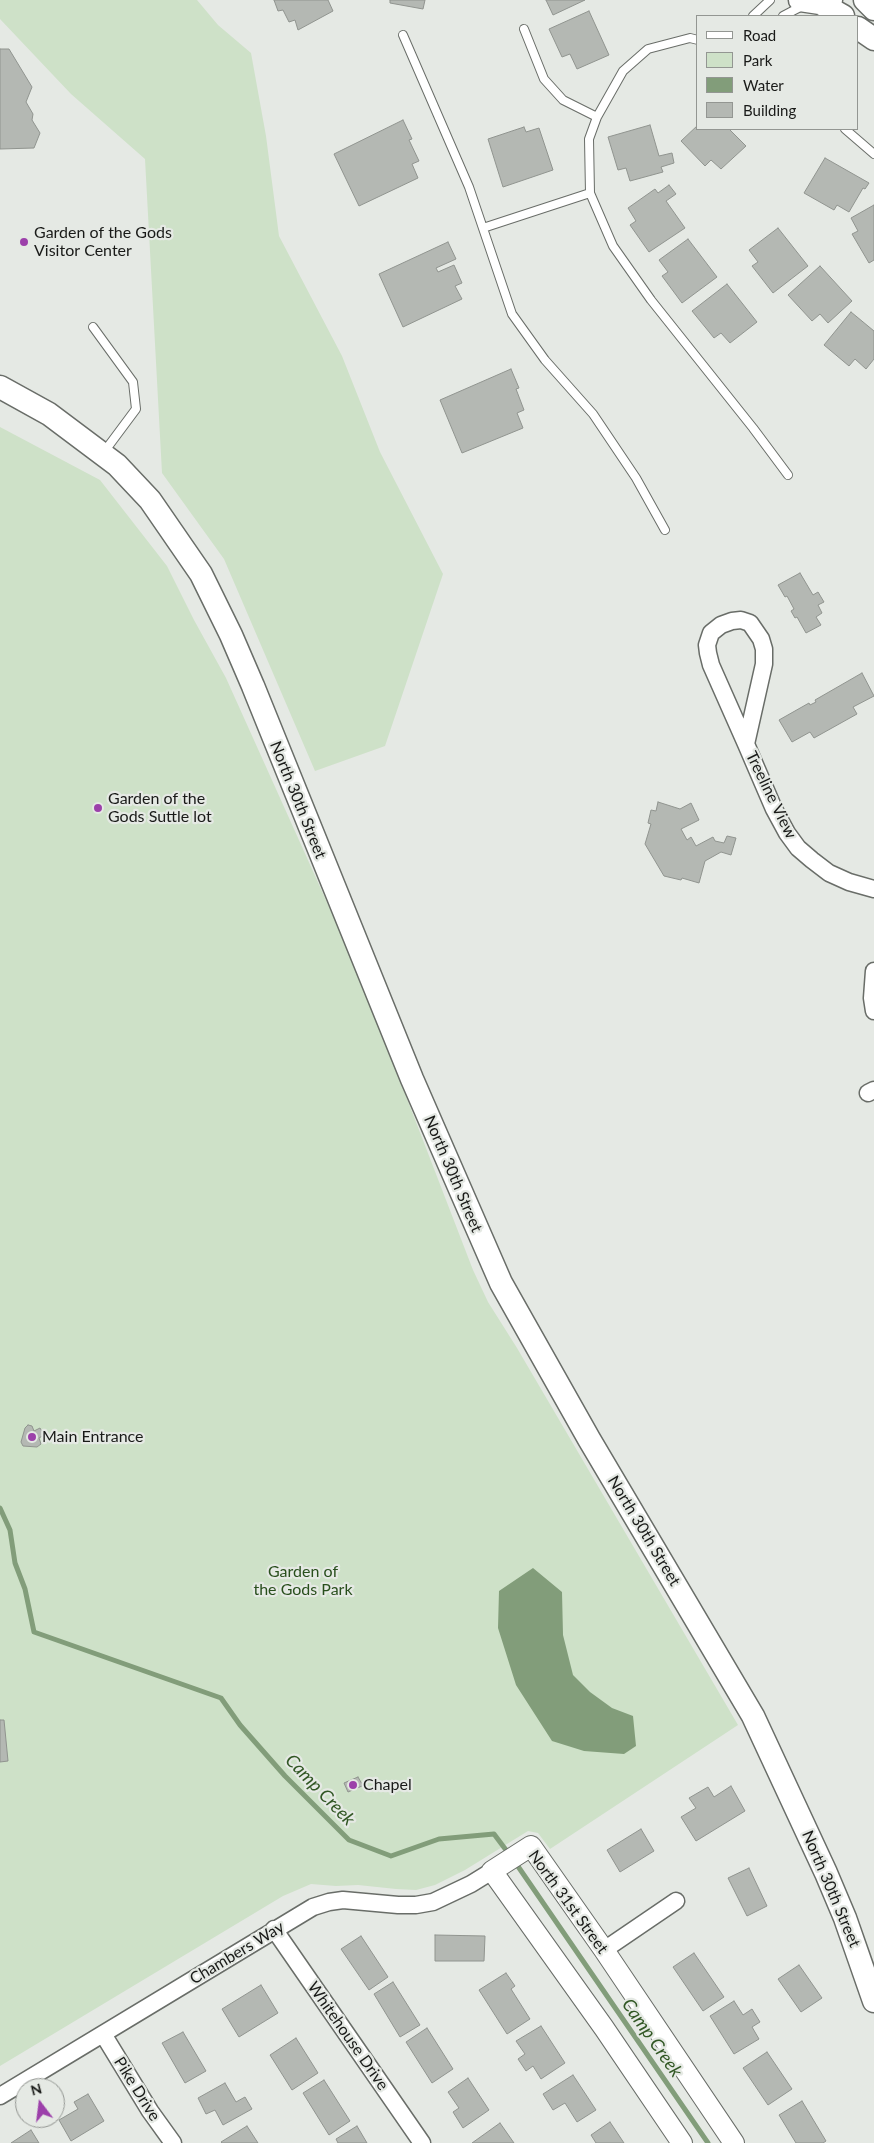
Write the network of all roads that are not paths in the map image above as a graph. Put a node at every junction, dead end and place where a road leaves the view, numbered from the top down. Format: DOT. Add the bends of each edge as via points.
graph roads {
  1 [pos="770,0"];
  2 [pos="865,0"];
  3 [pos="815,2"];
  4 [pos="874,10"];
  5 [pos="754,15"];
  6 [pos="785,15"];
  7 [pos="841,15"];
  8 [pos="524,29"];
  9 [pos="859,29"];
  10 [pos="403,35"];
  11 [pos="874,39"];
  12 [pos="696,40"];
  13 [pos="597,118"];
  14 [pos="846,130"];
  15 [pos="874,154"];
  16 [pos="590,193"];
  17 [pos="483,228"];
  18 [pos="93,327"];
  19 [pos="0,387"];
  20 [pos="102,454"];
  21 [pos="788,475"];
  22 [pos="665,530"];
  23 [pos="746,744"];
  24 [pos="874,889"];
  25 [pos="874,971"];
  26 [pos="874,1010"];
  27 [pos="492,1870"];
  28 [pos="676,1901"];
  29 [pos="274,1929"];
  30 [pos="604,1950"];
  31 [pos="874,2001"];
  32 [pos="103,2034"];
  33 [pos="0,2096"];
  34 [pos="172,2143"];
  35 [pos="422,2143"];
  36 [pos="682,2143"];
  37 [pos="734,2143"];
  1 -- 5 [label="lane"];
  2 -- 4 [label="main road"];
  3 -- 6 [label="lane"];
  3 -- 7 [label="main road"];
  8 -- 13 [label="lane" via="544,79 563,100"];
  9 -- 11 [label="main road"];
  10 -- 17 [label="lane" via="451,142"];
  12 -- 13 [label="lane" via="690,38 648,49 624,71"];
  13 -- 16 [label="lane" via="589,139"];
  14 -- 15 [label="lane"];
  16 -- 17 [label="lane"];
  16 -- 21 [label="lane" via="613,246 651,300"];
  17 -- 22 [label="lane" via="512,314 545,360 593,414 636,478"];
  18 -- 20 [label="lane" via="133,382 136,408"];
  19 -- 20 [label="main road, North 30th Street" via="49,414"];
  20 -- 31 [label="main road, North 30th Street" via="131,478 150,500 202,574 217,604 412,1079 501,1283 753,1716 826,1873"];
  23 -- 23 [label="street, Treeline View" via="764,664 764,649 750,624 742,620 721,625 711,633 707,645 711,664"];
  23 -- 24 [label="street, Treeline View" via="774,808 798,848 829,873"];
  25 -- 26 [label="street"];
  27 -- 29 [label="street, Chambers Way" via="433,1902 416,1905 359,1900 329,1902"];
  27 -- 30 [label="street, North 31st Street" via="530,1846"];
  27 -- 36 [label="street"];
  28 -- 30 [label="street"];
  29 -- 32 [label="street, Chambers Way"];
  29 -- 35 [label="street, Whitehouse Drive"];
  30 -- 37 [label="street, North 31st Street"];
  32 -- 33 [label="street, Chambers Way"];
  32 -- 34 [label="street, Pike Drive"];
}
